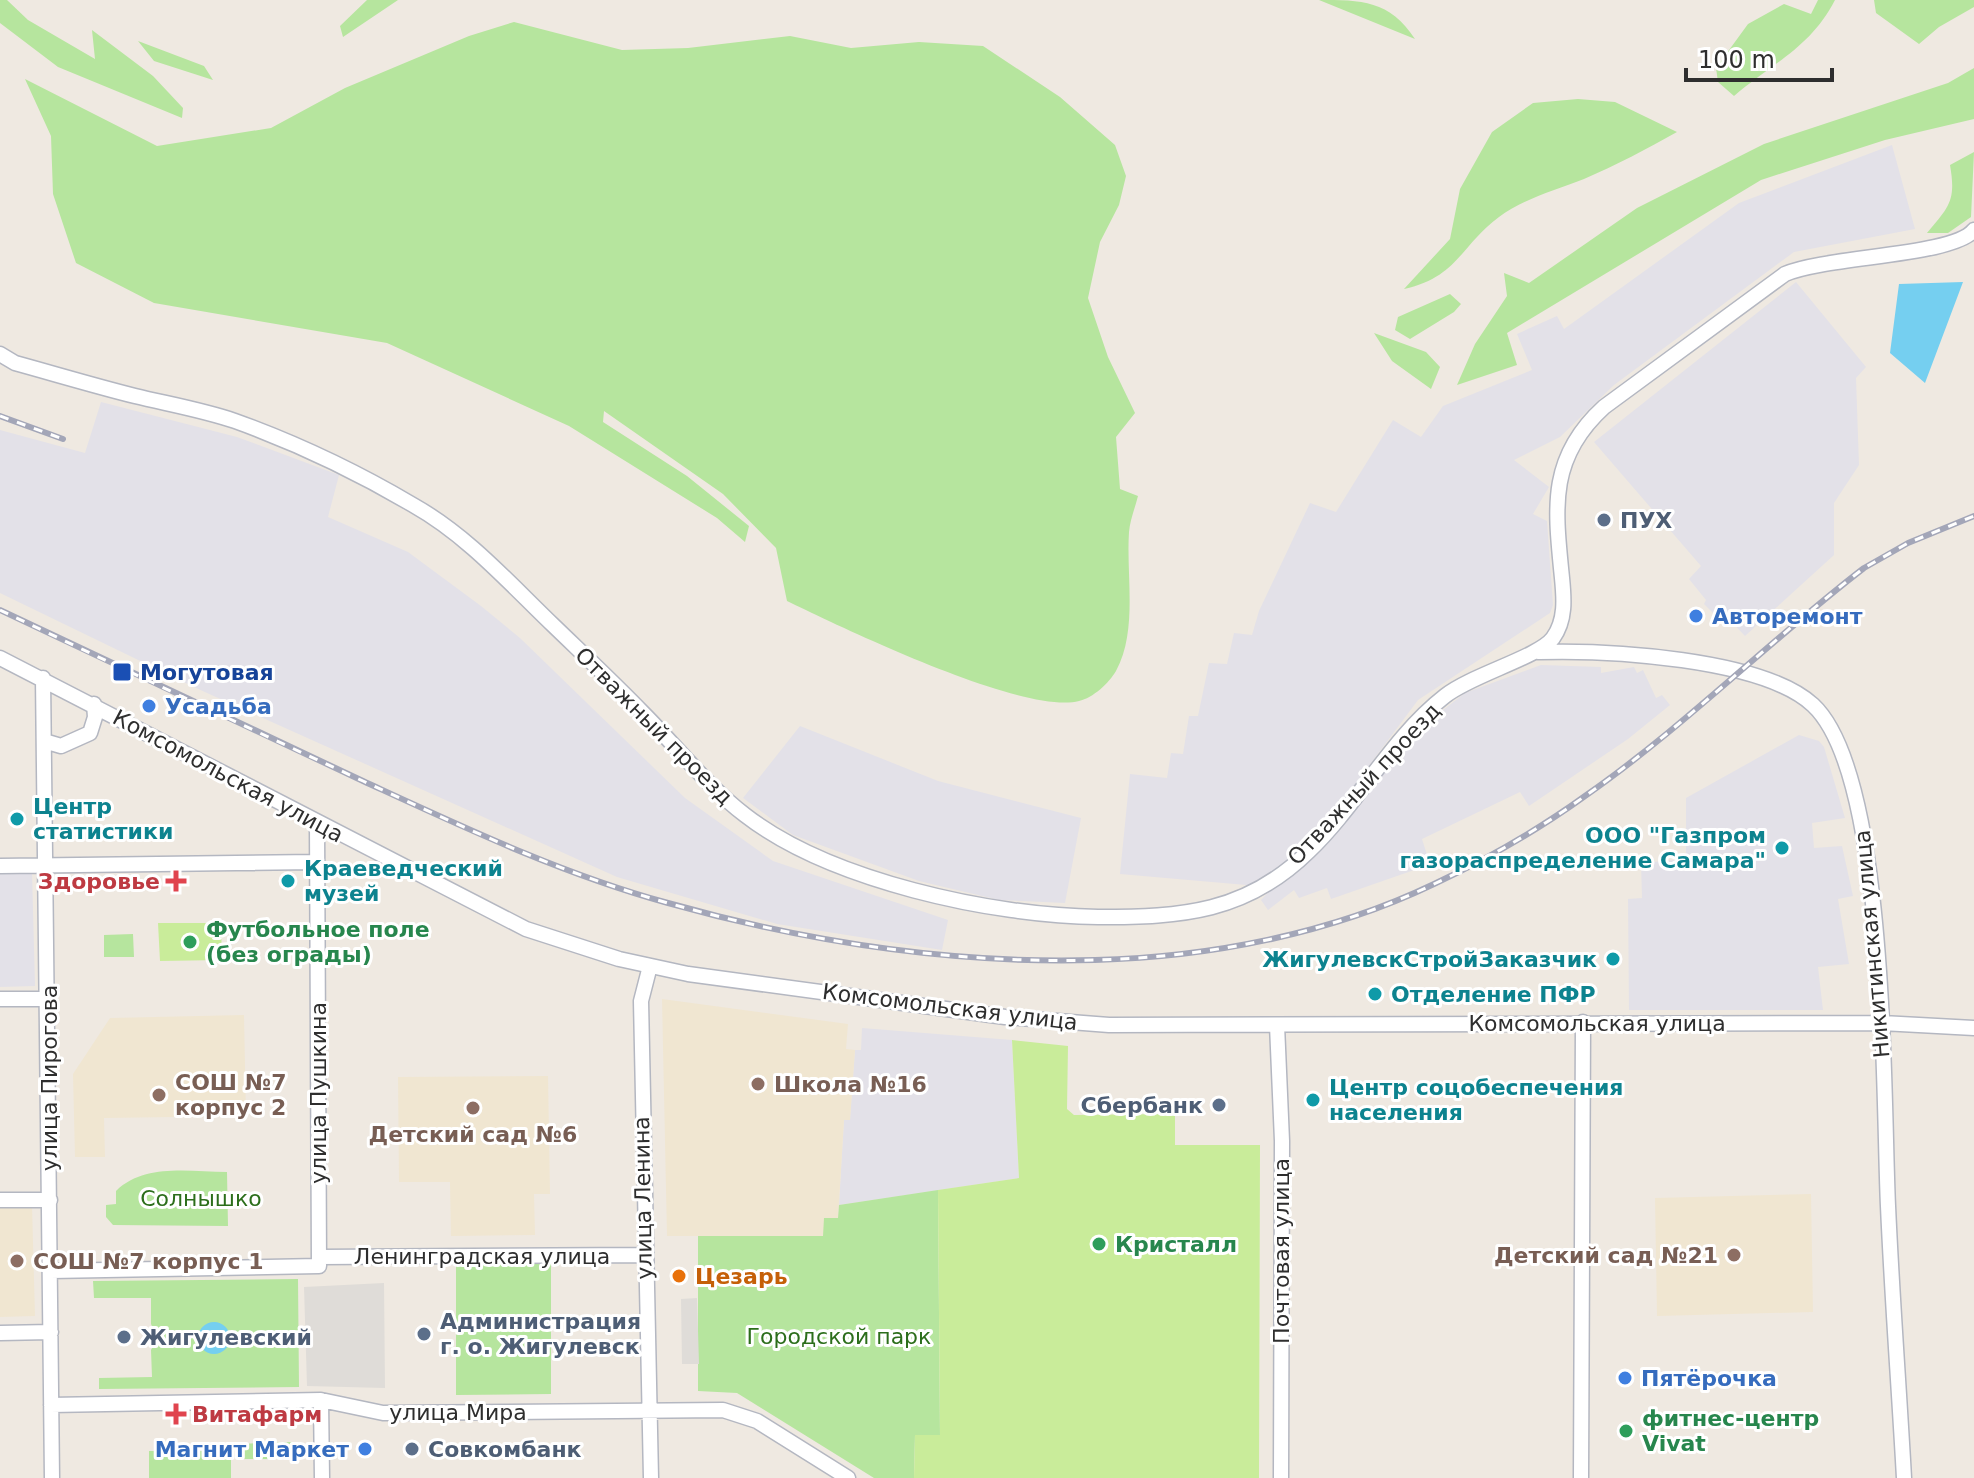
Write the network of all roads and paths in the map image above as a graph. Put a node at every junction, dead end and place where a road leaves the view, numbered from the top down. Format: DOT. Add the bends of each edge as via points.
graph roads {
  1 [pos="1974,230"];
  2 [pos="0,354"];
  3 [pos="1538,652"];
  4 [pos="0,658"];
  5 [pos="0,671"];
  6 [pos="38,676"];
  7 [pos="94,704"];
  8 [pos="44,741"];
  9 [pos="317,823"];
  10 [pos="316,862"];
  11 [pos="0,866"];
  12 [pos="47,866"];
  13 [pos="650,966"];
  14 [pos="0,999"];
  15 [pos="49,999"];
  16 [pos="1583,1022"];
  17 [pos="1882,1023"];
  18 [pos="1277,1025"];
  19 [pos="1974,1028"];
  20 [pos="0,1200"];
  21 [pos="50,1200"];
  22 [pos="644,1255"];
  23 [pos="320,1262"];
  24 [pos="51,1271"];
  25 [pos="51,1332"];
  26 [pos="0,1333"];
  27 [pos="321,1400"];
  28 [pos="51,1405"];
  29 [pos="649,1411"];
  30 [pos="52,1478"];
  31 [pos="322,1478"];
  32 [pos="651,1478"];
  33 [pos="848,1478"];
  34 [pos="1281,1478"];
  35 [pos="1581,1478"];
  36 [pos="1904,1478"];
  1 -- 3 [label="street" via="1944,247 1860,256 1785,274 1585,424 1562,465 1557,495 1562,618 1554,637"];
  2 -- 3 [label="street, Отважный проезд" via="15,363 230,419 292,443 415,506 466,540 711,786 779,838 833,864 994,909 1036,916 1152,916 1241,900 1309,851 1446,695 1496,666"];
  3 -- 17 [label="street, Никитинская улица" via="1739,669 1790,690 1826,718 1841,749 1865,841"];
  4 -- 6 [label="street, Комсомольская улица"];
  5 -- 6 [label="street"];
  6 -- 7 [label="street, Комсомольская улица"];
  6 -- 8 [label="street, улица Пирогова"];
  7 -- 8 [label="street" via="90,733 61,746"];
  7 -- 9 [label="street, Комсомольская улица"];
  8 -- 12 [label="street, улица Пирогова"];
  9 -- 10 [label="street, улица Пушкина"];
  9 -- 13 [label="street, Комсомольская улица" via="526,929"];
  10 -- 12 [label="street, Комсомольская улица"];
  10 -- 23 [label="street, улица Пушкина"];
  11 -- 12 [label="street, Комсомольская улица"];
  12 -- 15 [label="street, улица Пирогова"];
  13 -- 18 [label="street, Комсомольская улица" via="1049,1022"];
  13 -- 22 [label="street, улица Ленина" via="641,1001"];
  14 -- 15 [label="street"];
  15 -- 21 [label="street, улица Пирогова"];
  16 -- 17 [label="street, Комсомольская улица"];
  16 -- 18 [label="street, Комсомольская улица"];
  16 -- 35 [label="street"];
  17 -- 19 [label="street, Комсомольская улица"];
  17 -- 36 [label="street, Никитинская улица"];
  18 -- 34 [label="street, Почтовая улица"];
  20 -- 21 [label="street"];
  21 -- 24 [label="street, улица Пирогова"];
  22 -- 23 [label="street, Ленинградская улица"];
  22 -- 29 [label="street, улица Ленина"];
  23 -- 24 [label="street, Ленинградская улица"];
  24 -- 25 [label="street, улица Пирогова"];
  25 -- 26 [label="street"];
  25 -- 28 [label="street, улица Пирогова"];
  27 -- 28 [label="street, улица Мира"];
  27 -- 29 [label="street, улица Мира" via="383,1413"];
  27 -- 31 [label="street"];
  28 -- 30 [label="street, улица Пирогова"];
  29 -- 32 [label="street, улица Ленина"];
  29 -- 33 [label="street, улица Мира" via="736,1412"];
}
